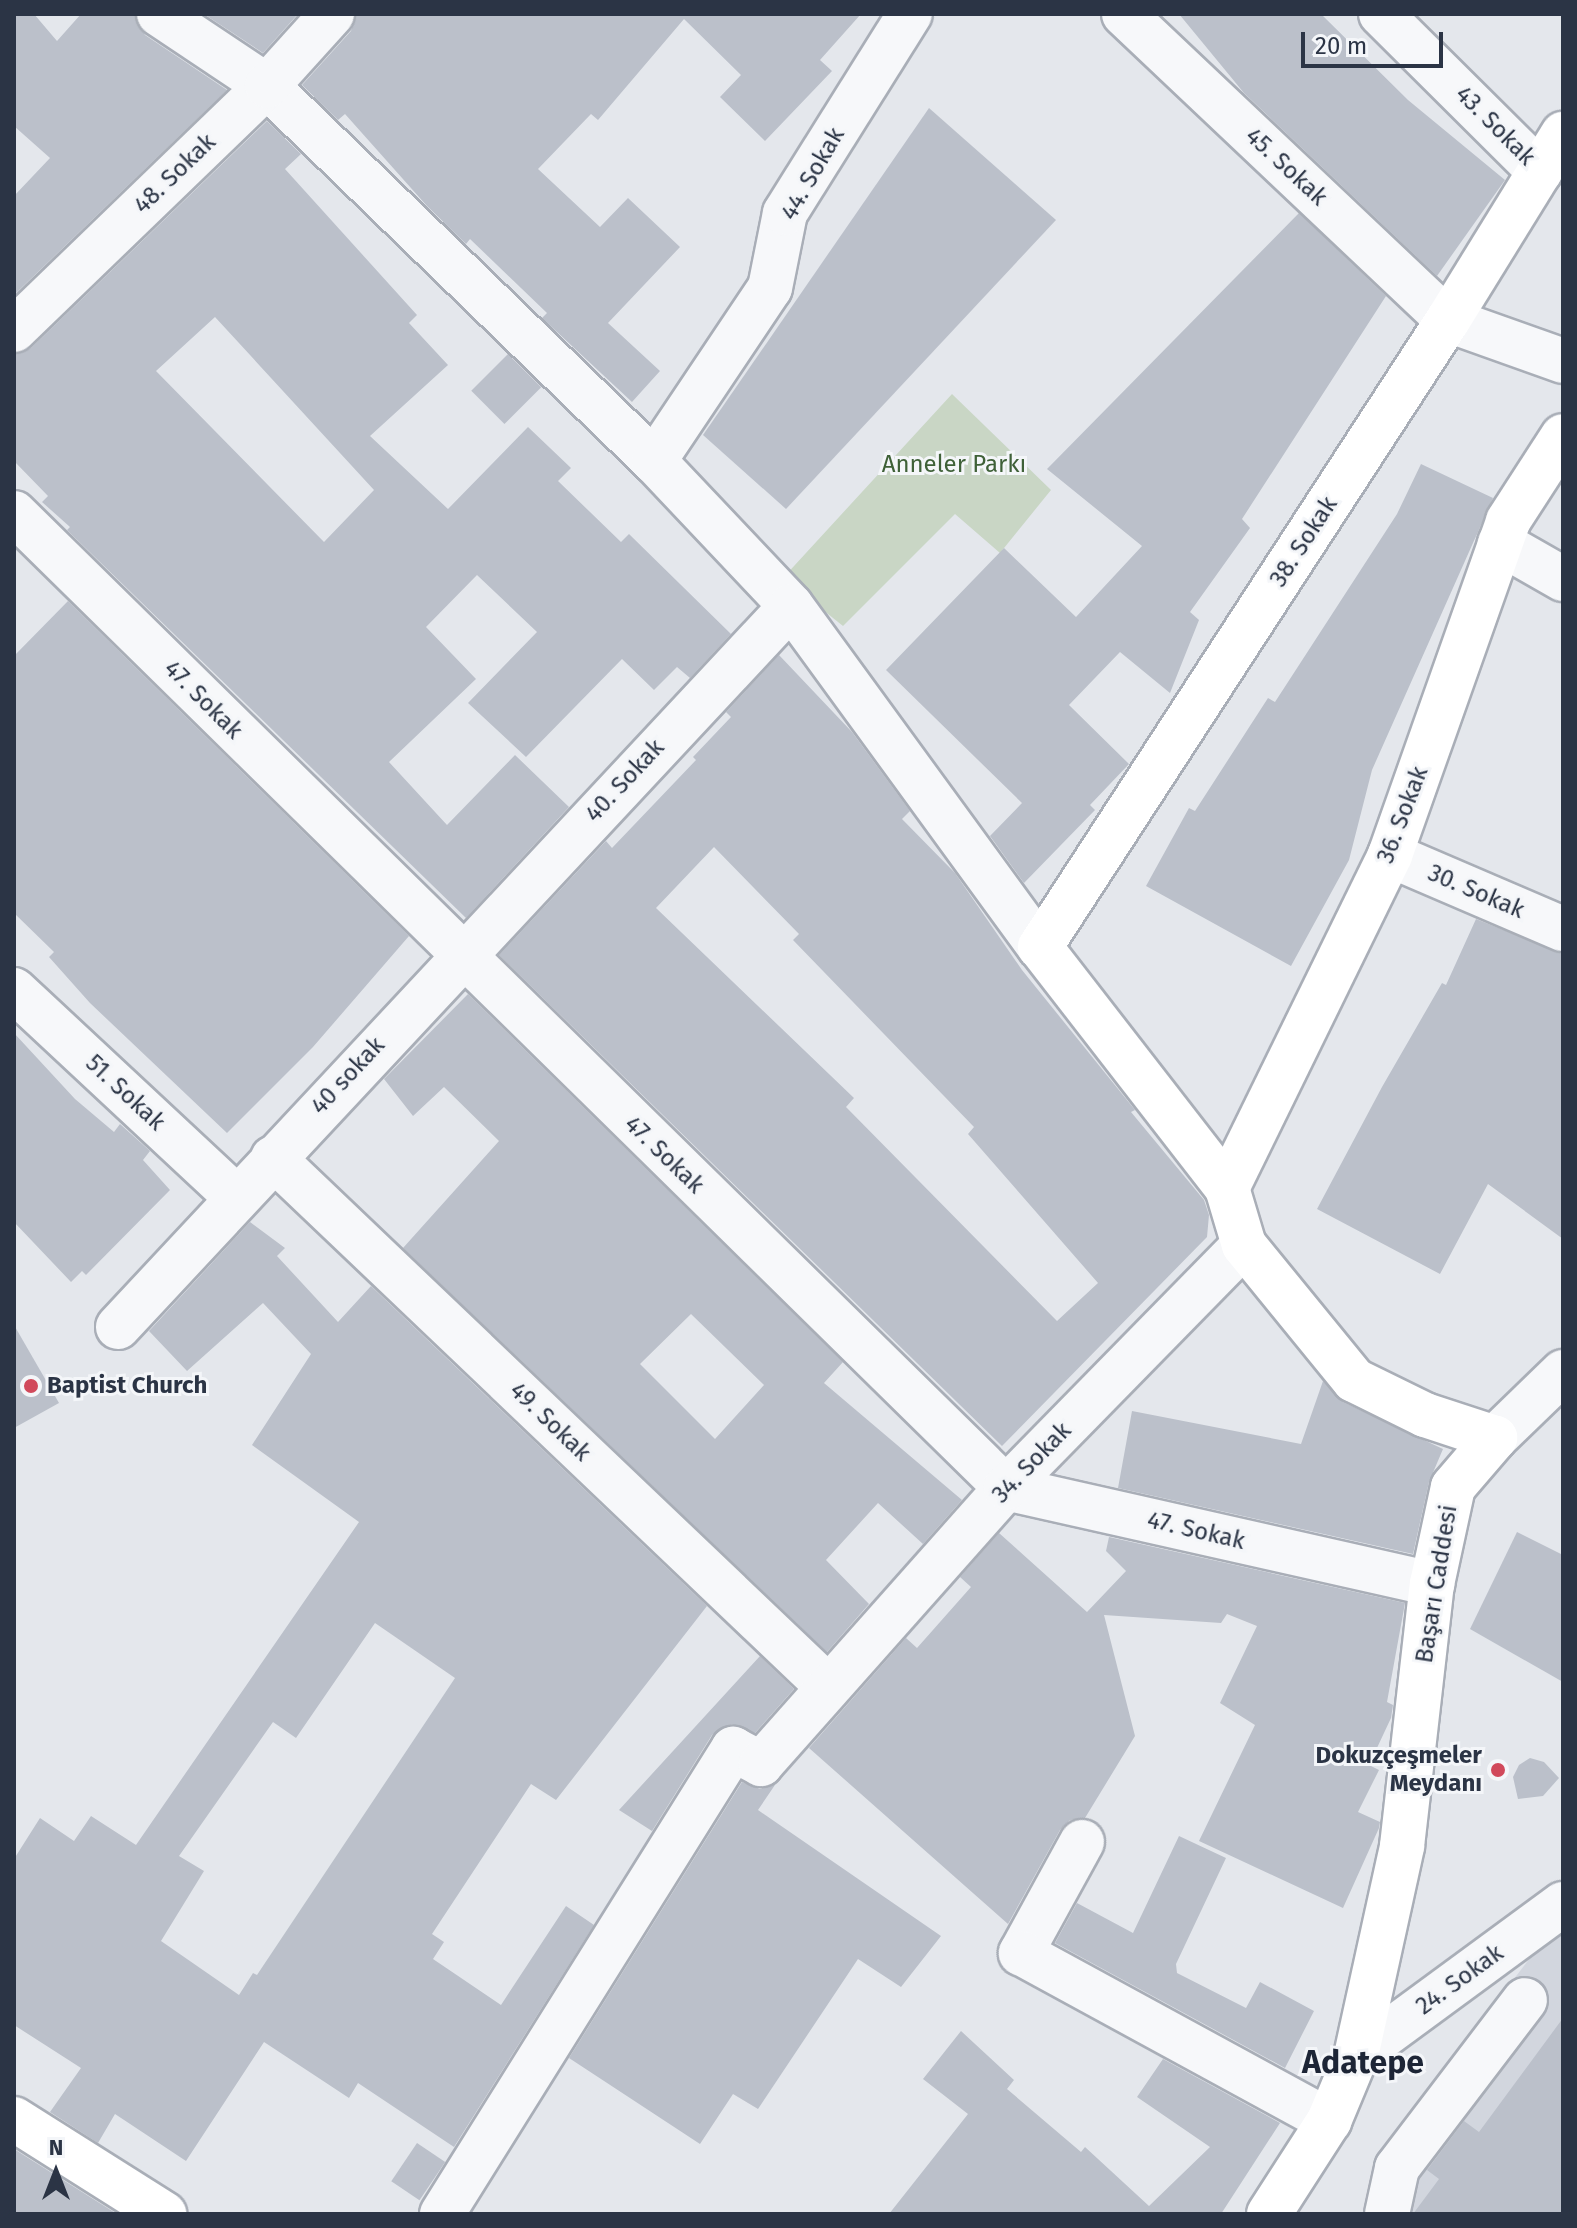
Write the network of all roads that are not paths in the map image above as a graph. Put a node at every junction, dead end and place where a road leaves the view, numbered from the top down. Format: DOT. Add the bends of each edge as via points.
graph roads {
  1 [pos="159,14"];
  2 [pos="332,14"];
  3 [pos="910,14"];
  4 [pos="1124,14"];
  5 [pos="1381,14"];
  6 [pos="267,86"];
  7 [pos="1563,134"];
  8 [pos="1540,172"];
  9 [pos="1448,320"];
  10 [pos="14,330"];
  11 [pos="1563,361"];
  12 [pos="1563,436"];
  13 [pos="654,461"];
  14 [pos="14,513"];
  15 [pos="1500,543"];
  16 [pos="1563,579"];
  17 [pos="791,606"];
  18 [pos="1390,855"];
  19 [pos="1563,929"];
  20 [pos="1040,947"];
  21 [pos="460,956"];
  22 [pos="14,990"];
  23 [pos="273,1158"];
  24 [pos="1227,1188"];
  25 [pos="235,1196"];
  26 [pos="1244,1245"];
  27 [pos="118,1327"];
  28 [pos="1563,1372"];
  29 [pos="1495,1438"];
  30 [pos="1006,1488"];
  31 [pos="1432,1584"];
  32 [pos="827,1686"];
  33 [pos="1082,1842"];
  34 [pos="1558,1916"];
  35 [pos="1525,2000"];
  36 [pos="1356,2056"];
  37 [pos="14,2119"];
  38 [pos="1329,2121"];
  39 [pos="164,2214"];
  40 [pos="442,2214"];
  41 [pos="1269,2214"];
  42 [pos="1308,2214"];
  43 [pos="1387,2214"];
  1 -- 6 [label="street"];
  2 -- 6 [label="street, 48. Sokak"];
  3 -- 13 [label="street, 44. Sokak" via="785,213 770,288"];
  4 -- 9 [label="street, 45. Sokak"];
  5 -- 8 [label="street, 43. Sokak"];
  6 -- 10 [label="street, 48. Sokak"];
  6 -- 13 [label="street"];
  7 -- 8 [label="main road, 38. Sokak"];
  8 -- 9 [label="main road, 38. Sokak"];
  9 -- 11 [label="street"];
  9 -- 20 [label="main road, 38. Sokak"];
  12 -- 15 [label="main road, 36. Sokak" via="1508,521"];
  13 -- 17 [label="street"];
  14 -- 21 [label="street, 47. Sokak"];
  15 -- 16 [label="street"];
  15 -- 18 [label="main road, 36. Sokak"];
  17 -- 20 [label="street"];
  17 -- 21 [label="street, 40. Sokak"];
  18 -- 19 [label="street, 30. Sokak"];
  18 -- 24 [label="main road, 36. Sokak"];
  20 -- 24 [label="main road"];
  21 -- 23 [label="street, 40 sokak"];
  21 -- 30 [label="street, 47. Sokak"];
  22 -- 25 [label="street, 51. Sokak"];
  23 -- 25 [label="street, 40 sokak"];
  23 -- 32 [label="street, 49. Sokak"];
  24 -- 26 [label="main road"];
  25 -- 27 [label="street, 40 sokak"];
  26 -- 29 [label="main road" via="1354,1380 1425,1415"];
  26 -- 30 [label="street, 34. Sokak"];
  28 -- 29 [label="street"];
  29 -- 31 [label="main road, Başarı Caddesi" via="1453,1487"];
  30 -- 31 [label="street, 47. Sokak"];
  30 -- 32 [label="street, 34. Sokak"];
  31 -- 36 [label="main road, Başarı Caddesi" via="1402,1846"];
  32 -- 40 [label="street, 34. Sokak" via="761,1764 733,1749"];
  33 -- 38 [label="street" via="1021,1953"];
  34 -- 36 [label="street, 24. Sokak"];
  35 -- 43 [label="street" via="1397,2168"];
  36 -- 38 [label="main road, Başarı Caddesi"];
  37 -- 39 [label="main road"];
  38 -- 41 [label="main road, Başarı Caddesi"];
  38 -- 42 [label="main road, Başarı Caddesi"];
}
